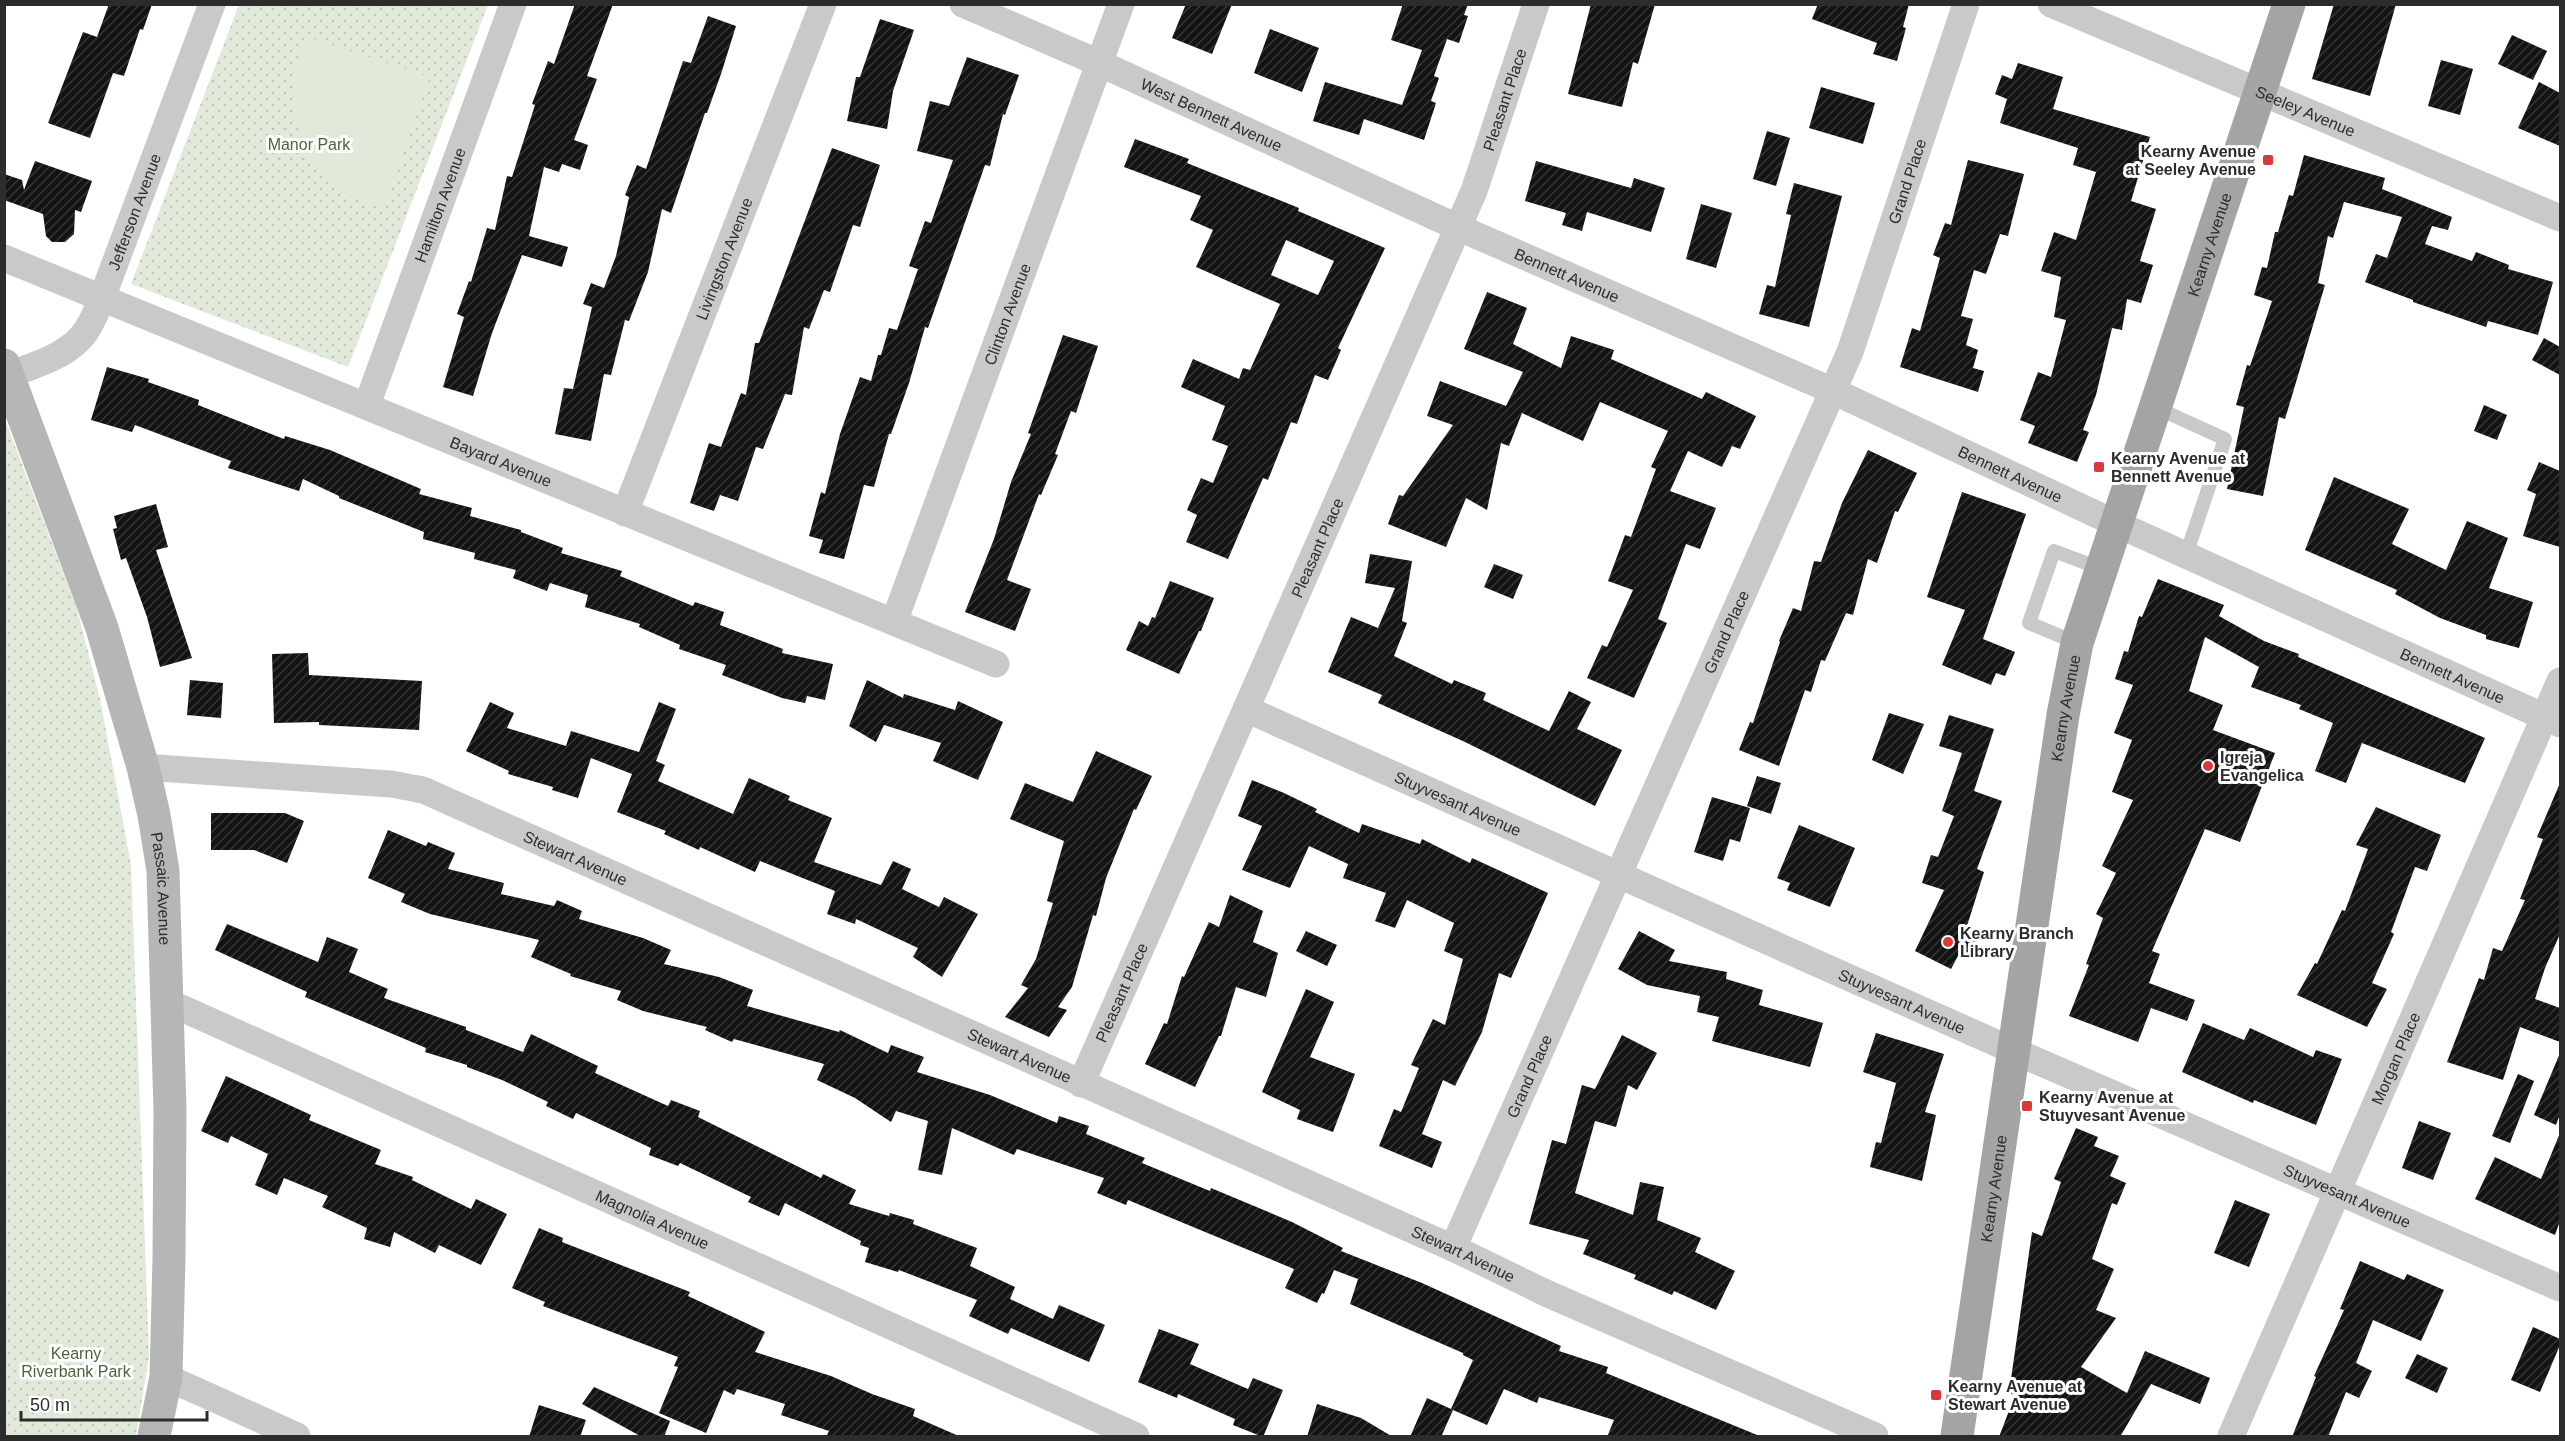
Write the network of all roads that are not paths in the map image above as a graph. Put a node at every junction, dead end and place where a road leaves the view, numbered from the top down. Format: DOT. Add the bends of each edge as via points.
graph roads {
  1 [pos="212,4"];
  2 [pos="513,4"];
  3 [pos="823,4"];
  4 [pos="963,4"];
  5 [pos="1120,4"];
  6 [pos="1536,4"];
  7 [pos="1966,4"];
  8 [pos="2051,4"];
  9 [pos="2289,4"];
  10 [pos="1099,63"];
  11 [pos="2258,92"];
  12 [pos="2560,218"];
  13 [pos="1457,227"];
  14 [pos="4,258"];
  15 [pos="102,298"];
  16 [pos="6,370"];
  17 [pos="1833,391"];
  18 [pos="367,405"];
  19 [pos="2155,406"];
  20 [pos="625,513"];
  21 [pos="2117,524"];
  22 [pos="2186,555"];
  23 [pos="2102,569"];
  24 [pos="894,622"];
  25 [pos="2077,643"];
  26 [pos="996,664"];
  27 [pos="2560,681"];
  28 [pos="1245,709"];
  29 [pos="2553,721"];
  30 [pos="143,768"];
  31 [pos="1618,874"];
  32 [pos="168,1002"];
  33 [pos="2014,1051"];
  34 [pos="1081,1084"];
  35 [pos="2338,1191"];
  36 [pos="1453,1248"];
  37 [pos="2560,1288"];
  38 [pos="166,1377"];
  39 [pos="154,1437"];
  40 [pos="297,1437"];
  41 [pos="1136,1437"];
  42 [pos="1875,1437"];
  43 [pos="1957,1437"];
  44 [pos="2231,1437"];
  1 -- 15 [label="street, Jefferson Avenue"];
  2 -- 18 [label="street, Hamilton Avenue"];
  3 -- 20 [label="street, Livingston Avenue"];
  4 -- 10 [label="street, West Bennett Avenue"];
  5 -- 10 [label="street, Clinton Avenue"];
  6 -- 13 [label="street, Pleasant Place" via="1474,191"];
  7 -- 17 [label="street, Grand Place" via="1850,352"];
  8 -- 11 [label="street, Seeley Avenue"];
  9 -- 11 [label="main road, Kearny Avenue"];
  10 -- 13 [label="street, West Bennett Avenue"];
  10 -- 24 [label="street, Clinton Avenue"];
  11 -- 12 [label="street, Seeley Avenue"];
  11 -- 19 [label="main road, Kearny Avenue"];
  13 -- 17 [label="street, Bennett Avenue"];
  13 -- 28 [label="street, Pleasant Place"];
  14 -- 15 [label="street, Bayard Avenue"];
  15 -- 16 [label="street, Jefferson Avenue" via="87,330 68,349 44,361"];
  15 -- 18 [label="street, Bayard Avenue"];
  16 -- 30 [label="main road, Passaic Avenue" via="102,628"];
  17 -- 21 [label="street, Bennett Avenue"];
  17 -- 31 [label="street, Grand Place"];
  18 -- 20 [label="street, Bayard Avenue"];
  19 -- 21 [label="main road, Kearny Avenue"];
  19 -- 22 [label="lane" via="2225,439"];
  20 -- 24 [label="street, Bayard Avenue"];
  21 -- 22 [label="street, Bennett Avenue"];
  21 -- 23 [label="main road, Kearny Avenue"];
  22 -- 29 [label="street, Bennett Avenue"];
  23 -- 25 [label="main road, Kearny Avenue"];
  23 -- 25 [label="lane" via="2054,551 2029,623"];
  24 -- 26 [label="street, Bayard Avenue"];
  25 -- 33 [label="main road, Kearny Avenue" via="2062,715"];
  27 -- 29 [label="street, Morgan Place"];
  28 -- 31 [label="street, Stuyvesant Avenue"];
  28 -- 34 [label="street, Pleasant Place"];
  29 -- 35 [label="street, Morgan Place"];
  30 -- 32 [label="main road, Passaic Avenue" via="163,871"];
  30 -- 34 [label="street, Stewart Avenue" via="391,784 423,790"];
  31 -- 33 [label="street, Stuyvesant Avenue"];
  31 -- 36 [label="street, Grand Place"];
  32 -- 38 [label="main road, Passaic Avenue"];
  32 -- 41 [label="street, Magnolia Avenue"];
  33 -- 35 [label="street, Stuyvesant Avenue"];
  33 -- 43 [label="main road, Kearny Avenue"];
  34 -- 36 [label="street, Stewart Avenue"];
  35 -- 37 [label="street, Stuyvesant Avenue"];
  35 -- 44 [label="street, Morgan Place"];
  36 -- 42 [label="street, Stewart Avenue" via="1548,1294"];
  38 -- 39 [label="main road, Passaic Avenue"];
  38 -- 40 [label="street"];
}
